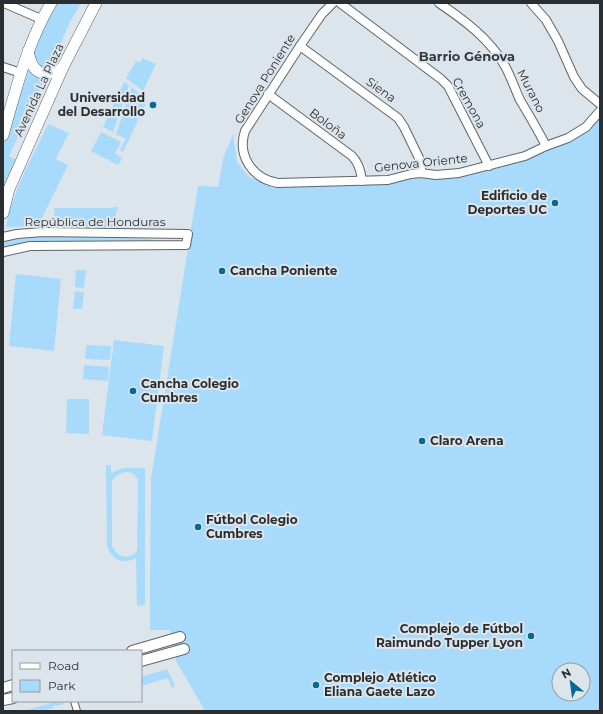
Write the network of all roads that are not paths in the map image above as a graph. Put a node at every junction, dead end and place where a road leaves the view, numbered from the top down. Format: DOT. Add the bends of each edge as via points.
graph roads {
  1 [pos="4,3"];
  2 [pos="51,3"];
  3 [pos="96,3"];
  4 [pos="333,3"];
  5 [pos="340,3"];
  6 [pos="439,3"];
  7 [pos="531,3"];
  8 [pos="42,19"];
  9 [pos="300,46"];
  10 [pos="28,50"];
  11 [pos="3,67"];
  12 [pos="63,67"];
  13 [pos="21,73"];
  14 [pos="268,94"];
  15 [pos="600,104"];
  16 [pos="600,111"];
  17 [pos="3,134"];
  18 [pos="546,146"];
  19 [pos="489,166"];
  20 [pos="256,173"];
  21 [pos="421,173"];
  22 [pos="362,181"];
  23 [pos="3,213"];
  24 [pos="159,234"];
  25 [pos="3,237"];
  26 [pos="155,245"];
  27 [pos="3,252"];
  28 [pos="180,637"];
  29 [pos="143,648"];
  30 [pos="184,649"];
  31 [pos="136,650"];
  32 [pos="144,660"];
  1 -- 8 [label="street"];
  2 -- 8 [label="main road, Avenida La Plaza"];
  3 -- 12 [label="main road, Avenida La Plaza"];
  4 -- 9 [label="street, Genova Poniente" via="322,14"];
  5 -- 19 [label="street, Cremona" via="442,78"];
  6 -- 18 [label="street, Murano" via="467,23 499,56"];
  7 -- 15 [label="street" via="546,20 582,89"];
  8 -- 10 [label="main road, Avenida La Plaza"];
  9 -- 14 [label="street, Genova Poniente"];
  9 -- 21 [label="street, Siena" via="398,118 419,158"];
  10 -- 12 [label="main road" via="31,63 40,72 54,73"];
  10 -- 13 [label="main road, Avenida La Plaza"];
  11 -- 13 [label="street"];
  12 -- 23 [label="main road, Avenida La Plaza" via="9,190"];
  13 -- 17 [label="main road, Avenida La Plaza"];
  14 -- 20 [label="street, Genova Poniente" via="248,125 243,141 245,159"];
  14 -- 22 [label="street, Boloña" via="352,156 357,161"];
  16 -- 18 [label="street, Genova Oriente" via="580,132"];
  18 -- 19 [label="street, Genova Oriente" via="525,156"];
  19 -- 21 [label="street, Genova Oriente" via="459,173"];
  20 -- 22 [label="street, Genova Oriente" via="278,183"];
  21 -- 22 [label="street, Genova Oriente" via="388,180"];
  24 -- 25 [label="street, República de Honduras" via="43,232"];
  24 -- 26 [label="street"];
  24 -- 26 [label="street, República de Honduras" via="188,234 186,245"];
  26 -- 27 [label="street, República de Honduras" via="30,246"];
  28 -- 29 [label="street"];
  29 -- 31 [label="street"];
  29 -- 32 [label="street"];
  30 -- 32 [label="street"];
}
